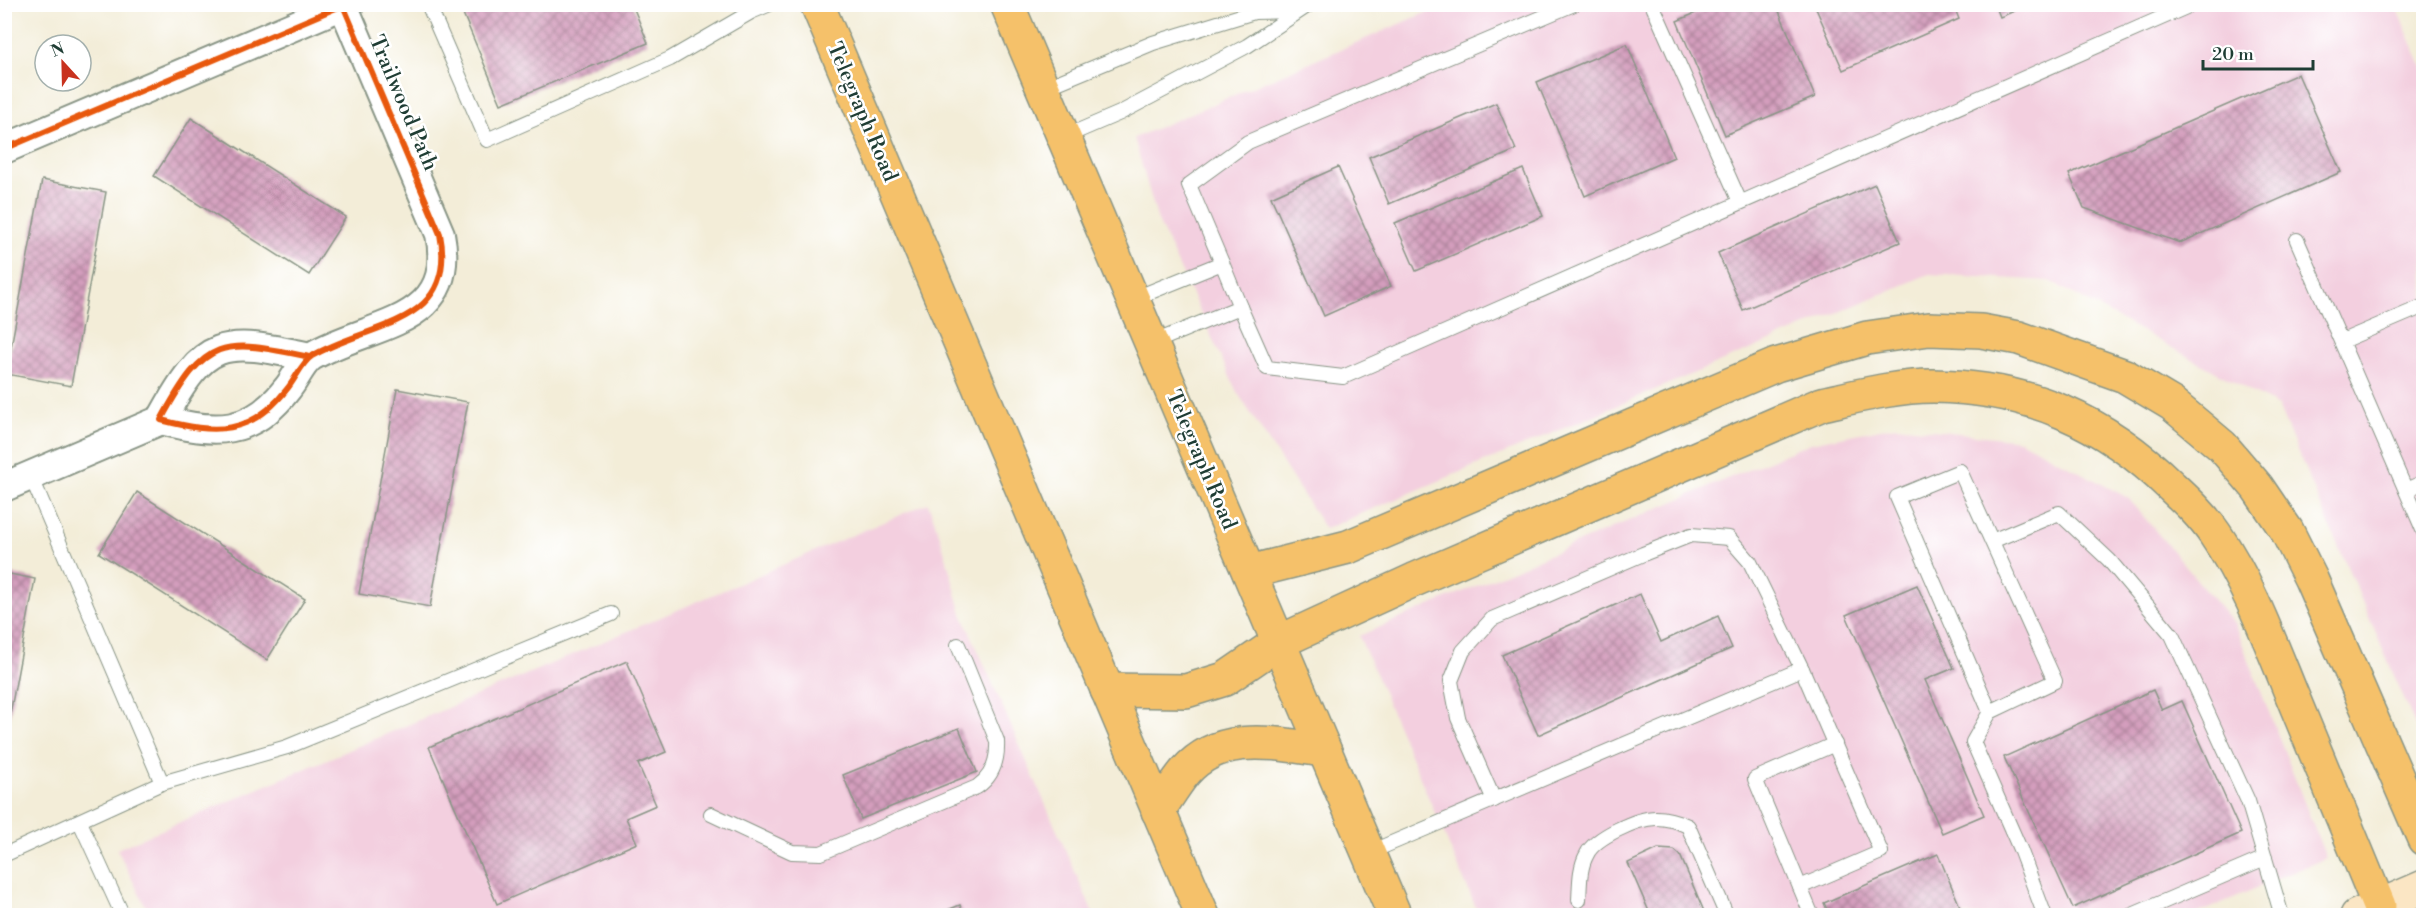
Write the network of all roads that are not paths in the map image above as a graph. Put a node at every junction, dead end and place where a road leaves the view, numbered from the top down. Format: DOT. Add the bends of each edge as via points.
graph roads {
  1 [pos="428,4"];
  2 [pos="770,4"];
  3 [pos="817,4"];
  4 [pos="1007,4"];
  5 [pos="1310,4"];
  6 [pos="1574,4"];
  7 [pos="1652,4"];
  8 [pos="2193,4"];
  9 [pos="1296,11"];
  10 [pos="1041,89"];
  11 [pos="1062,138"];
  12 [pos="4,149"];
  13 [pos="1740,202"];
  14 [pos="2297,240"];
  15 [pos="1222,263"];
  16 [pos="1133,299"];
  17 [pos="2424,306"];
  18 [pos="1240,307"];
  19 [pos="2342,341"];
  20 [pos="1152,343"];
  21 [pos="309,357"];
  22 [pos="161,420"];
  23 [pos="31,476"];
  24 [pos="2424,482"];
  25 [pos="4,487"];
  26 [pos="2406,490"];
  27 [pos="2424,532"];
  28 [pos="1992,541"];
  29 [pos="1249,572"];
  30 [pos="610,614"];
  31 [pos="1279,642"];
  32 [pos="958,645"];
  33 [pos="1802,669"];
  34 [pos="1107,690"];
  35 [pos="1990,712"];
  36 [pos="1835,744"];
  37 [pos="1324,750"];
  38 [pos="162,783"];
  39 [pos="1494,800"];
  40 [pos="1158,811"];
  41 [pos="711,814"];
  42 [pos="80,822"];
  43 [pos="2424,839"];
  44 [pos="1368,853"];
  45 [pos="4,855"];
  46 [pos="2265,858"];
  47 [pos="1800,887"];
  48 [pos="1579,900"];
  49 [pos="2393,902"];
  50 [pos="123,915"];
  51 [pos="1203,915"];
  52 [pos="1395,915"];
  53 [pos="1727,915"];
  54 [pos="1812,915"];
  55 [pos="2045,915"];
  56 [pos="2130,915"];
  57 [pos="2282,915"];
  1 -- 2 [label="lane" via="487,140 670,59"];
  3 -- 34 [label="highway, Telegraph Road"];
  4 -- 10 [label="highway, Telegraph Road"];
  5 -- 9 [label="lane"];
  6 -- 15 [label="lane" via="1248,142 1190,184"];
  7 -- 13 [label="lane"];
  8 -- 13 [label="lane"];
  9 -- 10 [label="lane" via="1254,12 1153,43"];
  9 -- 11 [label="lane" via="1247,46 1120,113"];
  10 -- 11 [label="highway, Telegraph Road"];
  11 -- 16 [label="highway, Telegraph Road"];
  12 -- 21 [label="street, Trailwood Path" via="343,5 440,234 444,254 442,278 417,310"];
  13 -- 18 [label="lane" via="1343,377 1267,369"];
  14 -- 19 [label="lane"];
  15 -- 16 [label="lane"];
  15 -- 18 [label="lane"];
  16 -- 20 [label="highway, Telegraph Road"];
  17 -- 19 [label="lane"];
  18 -- 20 [label="lane"];
  19 -- 26 [label="lane"];
  20 -- 29 [label="highway, Telegraph Road"];
  21 -- 22 [label="street" via="273,408 245,424 227,429 196,429"];
  21 -- 22 [label="street" via="256,345 223,347 198,364 183,381"];
  22 -- 23 [label="street"];
  23 -- 25 [label="street"];
  23 -- 38 [label="lane"];
  24 -- 26 [label="lane"];
  26 -- 27 [label="lane"];
  28 -- 35 [label="lane" via="2055,681"];
  28 -- 35 [label="lane" via="1960,471 1897,497"];
  28 -- 46 [label="lane" via="2059,513 2109,560 2172,635 2248,801"];
  29 -- 31 [label="highway, Telegraph Road"];
  29 -- 43 [label="highway" via="1348,547 1776,364 1867,338 1929,329 2019,338 2125,376 2172,404 2222,446 2257,486 2287,531 2311,579"];
  30 -- 38 [label="lane" via="287,747"];
  31 -- 34 [label="highway" via="1225,679 1203,687 1167,692"];
  31 -- 37 [label="highway, Telegraph Road"];
  31 -- 49 [label="highway" via="1822,404 1873,392 1932,386 1991,390 2049,405 2103,430 2147,462 2213,531 2234,562"];
  32 -- 41 [label="lane" via="997,741 993,769 977,787 821,853 792,852"];
  33 -- 36 [label="lane"];
  33 -- 39 [label="lane"];
  33 -- 39 [label="lane" via="1750,561 1729,537 1691,535 1643,554 1492,620 1463,651 1451,681 1458,718"];
  34 -- 40 [label="highway, Telegraph Road"];
  35 -- 55 [label="lane" via="1973,742"];
  36 -- 47 [label="lane" via="1755,779"];
  36 -- 47 [label="lane" via="1881,852"];
  37 -- 40 [label="highway" via="1247,742 1221,747 1185,772"];
  37 -- 44 [label="highway, Telegraph Road"];
  38 -- 42 [label="lane"];
  39 -- 44 [label="lane"];
  40 -- 51 [label="highway, Telegraph Road"];
  42 -- 45 [label="lane"];
  42 -- 50 [label="lane"];
  44 -- 52 [label="highway, Telegraph Road"];
  46 -- 56 [label="lane"];
  46 -- 57 [label="lane"];
  47 -- 54 [label="lane"];
  48 -- 53 [label="lane" via="1587,852 1604,837 1632,824 1670,818 1688,826"];
}
